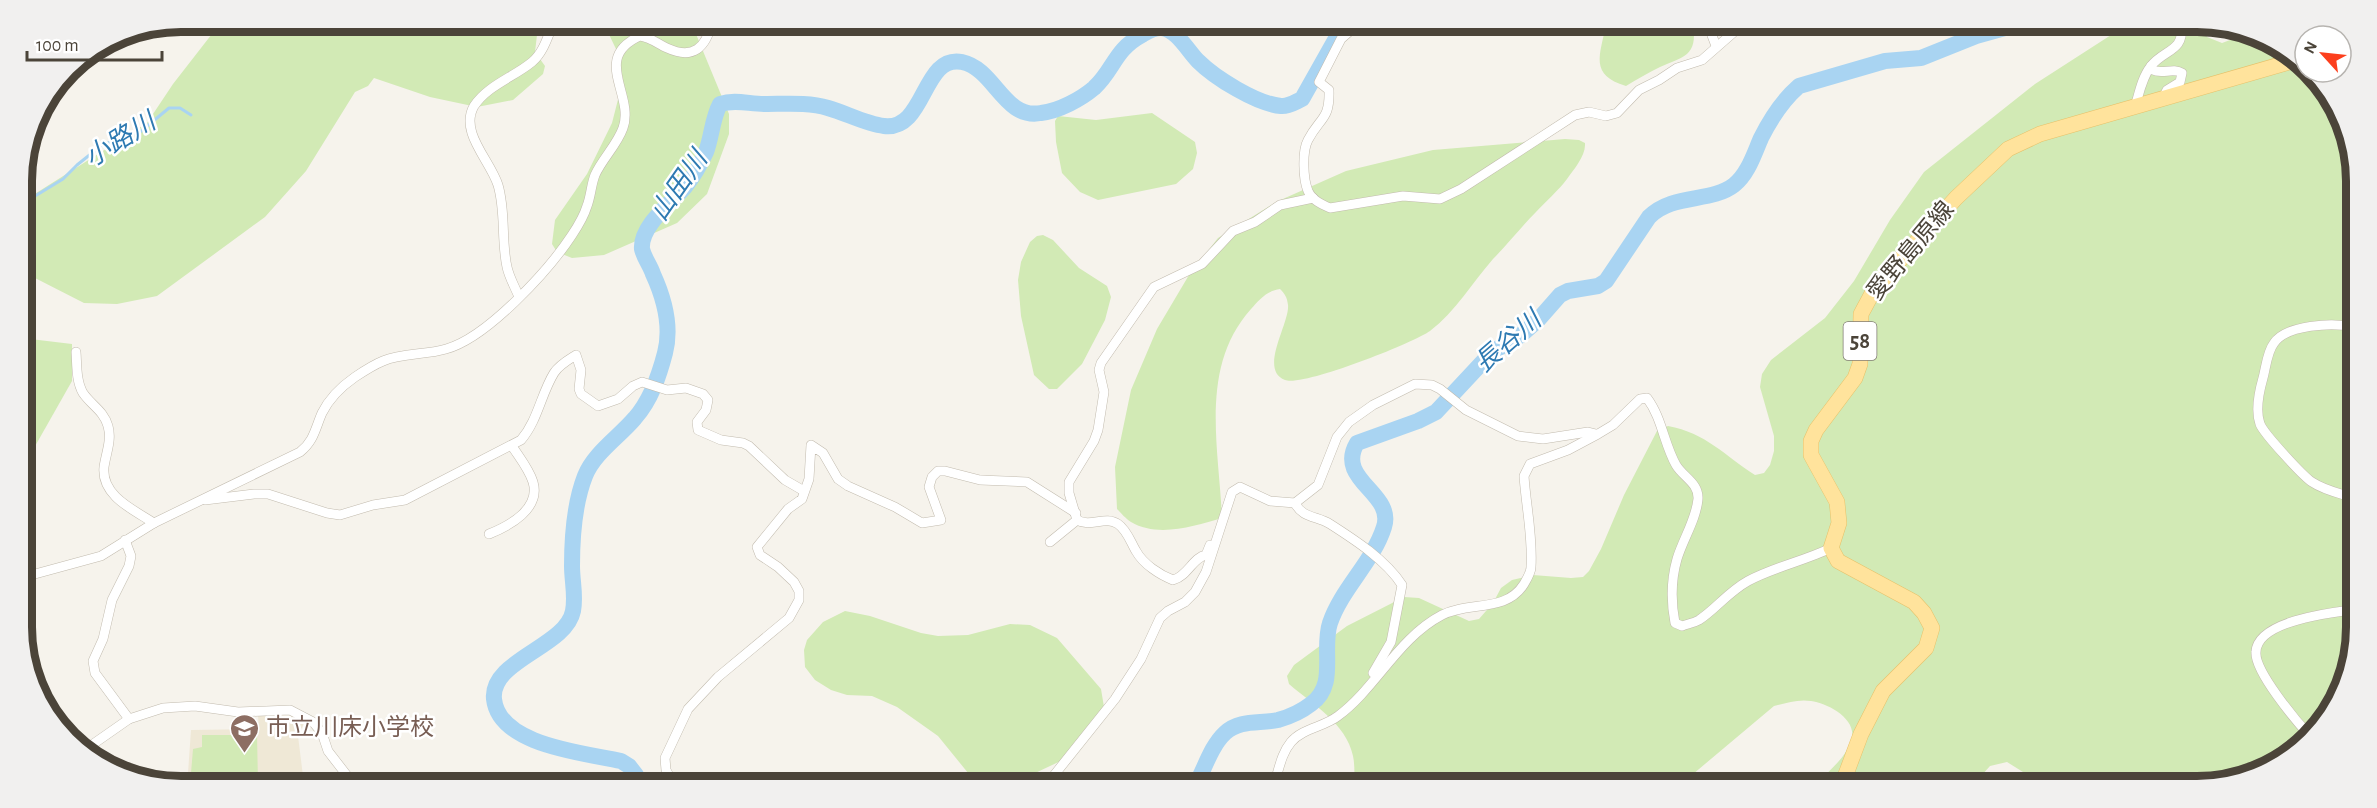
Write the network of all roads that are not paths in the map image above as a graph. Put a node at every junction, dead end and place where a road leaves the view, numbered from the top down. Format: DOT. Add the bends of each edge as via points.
graph roads {
  1 [pos="550,31"];
  2 [pos="709,31"];
  3 [pos="1350,31"];
  4 [pos="1710,31"];
  5 [pos="1735,31"];
  6 [pos="2182,31"];
  7 [pos="1716,46"];
  8 [pos="2288,63"];
  9 [pos="2151,66"];
  10 [pos="2163,99"];
  11 [pos="2135,107"];
  12 [pos="1313,198"];
  13 [pos="519,297"];
  14 [pos="2346,326"];
  15 [pos="76,352"];
  16 [pos="1598,434"];
  17 [pos="512,446"];
  18 [pos="804,490"];
  19 [pos="2346,496"];
  20 [pos="201,499"];
  21 [pos="1229,500"];
  22 [pos="1295,503"];
  23 [pos="1077,517"];
  24 [pos="154,523"];
  25 [pos="489,534"];
  26 [pos="125,540"];
  27 [pos="1050,542"];
  28 [pos="1831,548"];
  29 [pos="1206,555"];
  30 [pos="32,574"];
  31 [pos="1195,592"];
  32 [pos="2346,611"];
  33 [pos="1370,682"];
  34 [pos="129,719"];
  35 [pos="2305,730"];
  36 [pos="91,746"];
  37 [pos="347,776"];
  38 [pos="669,776"];
  39 [pos="1053,776"];
  40 [pos="1277,776"];
  41 [pos="1847,776"];
  1 -- 13 [label="street" via="541,53 532,62 482,96 469,123 498,186 507,267"];
  2 -- 13 [label="street" via="705,44 686,54 640,36 623,47 616,60 624,114 622,131 594,177 587,207 572,234"];
  3 -- 12 [label="street" via="1341,39 1319,82 1329,90 1329,107 1305,149 1306,180"];
  4 -- 7 [label="street"];
  5 -- 7 [label="street"];
  6 -- 9 [label="street" via="2180,44"];
  7 -- 12 [label="street" via="1701,60 1677,68 1639,90 1617,113 1575,115 1440,199 1402,196 1329,208"];
  8 -- 10 [label="main road, 愛野島原線 / 58"];
  9 -- 10 [label="street" via="2158,73 2182,73 2180,82 2167,90"];
  9 -- 11 [label="street"];
  10 -- 11 [label="main road, 愛野島原線 / 58"];
  11 -- 28 [label="main road, 愛野島原線 / 58" via="2040,134 2008,149 1956,198 1875,288 1861,314 1860,364 1855,378 1811,441 1811,455 1837,502 1839,523"];
  12 -- 23 [label="street" via="1280,205 1233,231 1202,264 1154,287 1101,363 1104,392 1098,430 1069,482"];
  13 -- 20 [label="street" via="464,343 385,360 352,378 328,402 314,436 300,452"];
  14 -- 19 [label="street" via="2332,324 2293,330 2274,341 2258,403 2266,435 2311,482"];
  15 -- 24 [label="street" via="84,395 108,426 104,468 108,485 118,499"];
  16 -- 22 [label="street" via="1543,439 1518,436 1432,385 1415,384 1373,405 1342,429 1318,485"];
  16 -- 28 [label="street" via="1640,399 1647,399 1672,458 1694,483 1698,497 1677,560 1671,602 1675,623 1682,626 1699,620 1746,582"];
  16 -- 33 [label="street" via="1530,464 1525,470 1531,569 1524,585 1499,604 1457,609 1440,616 1393,656"];
  17 -- 18 [label="street" via="528,431 554,372 576,355 581,370 581,394 598,406 618,399 637,382 672,391 686,387 708,400 706,410 696,422 698,430 749,446 785,480"];
  17 -- 20 [label="street" via="405,500 340,515 268,494"];
  17 -- 25 [label="street" via="530,473 534,495 515,521"];
  18 -- 23 [label="street" via="811,445 823,453 838,479 922,524 941,520 929,487 938,471 980,480 1027,482"];
  18 -- 38 [label="street" via="757,547 760,555 794,582 799,600 789,618 718,677 688,709 665,758"];
  20 -- 24 [label="street"];
  21 -- 22 [label="street" via="1234,489 1240,487 1270,501"];
  21 -- 29 [label="street"];
  21 -- 31 [label="street" via="1206,572"];
  22 -- 33 [label="street" via="1302,513 1329,524 1367,550 1400,582 1391,642"];
  23 -- 27 [label="street"];
  23 -- 29 [label="street" via="1088,524 1116,522 1142,559 1173,580"];
  24 -- 26 [label="street"];
  26 -- 30 [label="street" via="101,556"];
  26 -- 34 [label="street" via="131,556 129,566 111,600 103,639 93,661 95,673"];
  28 -- 41 [label="main road" via="1838,561 1914,602 1932,628 1926,648 1883,691 1861,734"];
  29 -- 31 [label="street"];
  31 -- 39 [label="street" via="1160,618 1141,659 1115,699"];
  32 -- 35 [label="street" via="2288,623 2262,637 2255,651 2270,684"];
  33 -- 40 [label="street" via="1337,717 1304,732 1289,744"];
  34 -- 36 [label="street"];
  34 -- 37 [label="street" via="178,706 238,712 290,710 305,716 322,733 328,752"];
}
